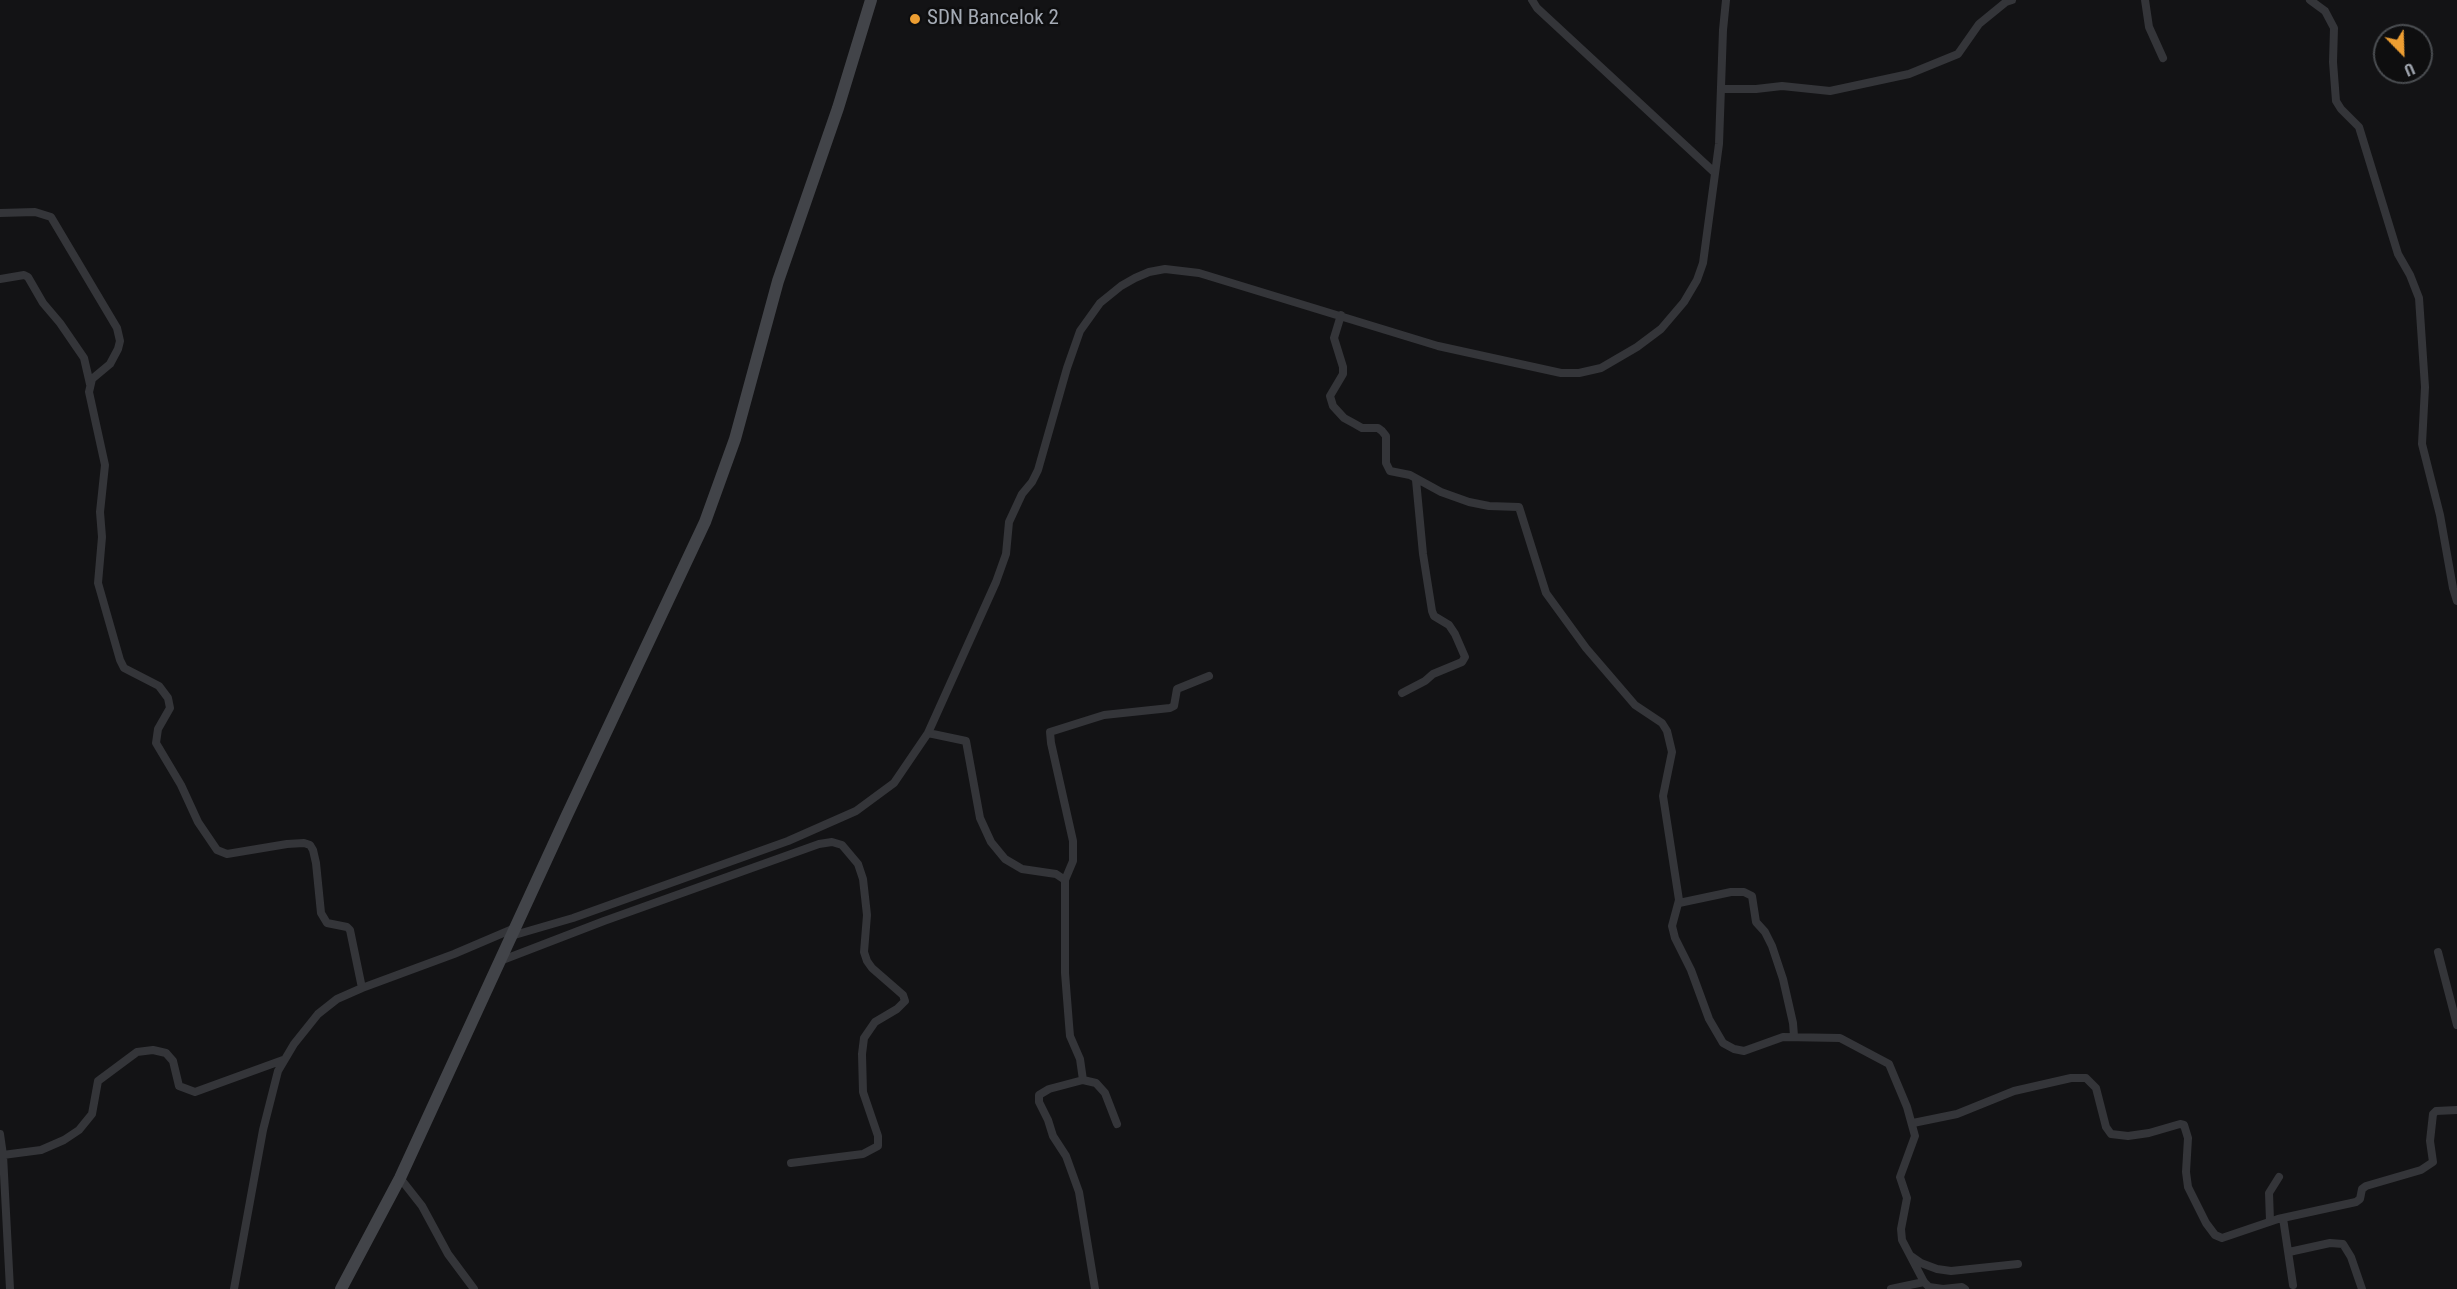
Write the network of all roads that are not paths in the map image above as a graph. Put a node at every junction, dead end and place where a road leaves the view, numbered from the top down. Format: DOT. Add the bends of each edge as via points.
graph roads {
  1 [pos="871,0"];
  2 [pos="1532,0"];
  3 [pos="1726,0"];
  4 [pos="2012,0"];
  5 [pos="2145,0"];
  6 [pos="2310,0"];
  7 [pos="2163,58"];
  8 [pos="1725,88"];
  9 [pos="1714,172"];
  10 [pos="0,213"];
  11 [pos="0,279"];
  12 [pos="1339,321"];
  13 [pos="90,385"];
  14 [pos="1416,480"];
  15 [pos="2457,601"];
  16 [pos="1209,676"];
  17 [pos="1402,693"];
  18 [pos="930,734"];
  19 [pos="1065,880"];
  20 [pos="1679,903"];
  21 [pos="512,935"];
  22 [pos="2438,952"];
  23 [pos="502,957"];
  24 [pos="362,988"];
  25 [pos="2457,1025"];
  26 [pos="1794,1036"];
  27 [pos="283,1060"];
  28 [pos="1083,1080"];
  29 [pos="2457,1110"];
  30 [pos="1913,1123"];
  31 [pos="1117,1124"];
  32 [pos="0,1134"];
  33 [pos="3,1155"];
  34 [pos="791,1163"];
  35 [pos="2279,1177"];
  36 [pos="400,1178"];
  37 [pos="2283,1218"];
  38 [pos="2270,1221"];
  39 [pos="2289,1252"];
  40 [pos="1908,1254"];
  41 [pos="2018,1264"];
  42 [pos="1924,1282"];
  43 [pos="2293,1285"];
  44 [pos="10,1289"];
  45 [pos="234,1289"];
  46 [pos="341,1289"];
  47 [pos="474,1289"];
  48 [pos="1095,1289"];
  49 [pos="1891,1289"];
  50 [pos="1965,1289"];
  51 [pos="2362,1289"];
  1 -- 21 [label="street" via="775,292 735,439 705,522"];
  2 -- 9 [label="street"];
  3 -- 8 [label="street"];
  4 -- 8 [label="street" via="1979,24 1958,54 1918,71 1830,92 1782,86"];
  5 -- 7 [label="street" via="2149,27"];
  6 -- 15 [label="street" via="2325,11 2334,28 2336,101 2359,127 2382,209 2419,298 2425,387 2422,444"];
  8 -- 9 [label="street"];
  9 -- 12 [label="street" via="1703,263 1693,287 1661,329 1601,368 1561,373"];
  10 -- 13 [label="street" via="35,212 51,217 117,328 120,341 115,357 92,378"];
  11 -- 13 [label="street" via="28,277 84,358"];
  12 -- 14 [label="street" via="1335,346 1343,374 1330,396 1333,406 1362,428 1378,428 1386,436 1388,468"];
  12 -- 18 [label="street" via="1198,273 1175,269 1135,278 1100,303 1080,331 1038,470 1009,522 1003,565"];
  13 -- 24 [label="street" via="91,407 105,465 98,583 124,668 159,686 168,698 170,708 156,735 159,749 198,822 223,854 298,843 312,848 321,913 327,923 350,930"];
  14 -- 17 [label="street" via="1422,554 1432,611 1449,625 1466,657"];
  14 -- 20 [label="street" via="1479,505 1519,507 1546,594 1635,705 1662,723 1667,731 1672,752 1663,796"];
  16 -- 19 [label="street" via="1177,689 1174,706 1170,708 1104,716 1050,732 1073,841 1073,861"];
  18 -- 19 [label="street" via="964,740 968,745 980,818 996,849 1015,866 1056,874"];
  18 -- 21 [label="street" via="894,783 866,805 836,821 583,914"];
  19 -- 28 [label="street" via="1070,1036 1080,1059"];
  20 -- 26 [label="street" via="1731,892 1752,896 1756,922 1772,946 1783,980"];
  20 -- 26 [label="street" via="1672,926 1675,938 1723,1043 1743,1051 1773,1039"];
  21 -- 23 [label="street"];
  21 -- 24 [label="street"];
  22 -- 25 [label="street"];
  23 -- 34 [label="street" via="819,844 842,845 858,864 864,879 867,961 904,1000 876,1022 864,1038 863,1092 878,1146 863,1154"];
  23 -- 36 [label="street"];
  24 -- 27 [label="street" via="337,999 318,1014"];
  26 -- 30 [label="street" via="1840,1038 1885,1061 1892,1067"];
  27 -- 33 [label="street" via="195,1092 179,1086 173,1060 166,1053 136,1052 98,1081 92,1114 79,1130 41,1150"];
  27 -- 45 [label="street" via="274,1080 263,1130"];
  28 -- 31 [label="street" via="1100,1086"];
  28 -- 48 [label="street" via="1042,1091 1038,1099 1079,1192"];
  29 -- 37 [label="street" via="2433,1114 2433,1161 2421,1170 2366,1186 2356,1202"];
  30 -- 38 [label="street" via="1951,1116 2014,1091 2086,1078 2096,1088 2111,1134 2128,1136 2184,1125 2188,1138 2188,1187 2218,1238"];
  30 -- 40 [label="street" via="1915,1139 1900,1178 1908,1198 1901,1235"];
  32 -- 33 [label="street"];
  33 -- 44 [label="street"];
  35 -- 38 [label="street" via="2269,1193"];
  36 -- 46 [label="street"];
  36 -- 47 [label="street"];
  37 -- 38 [label="street"];
  37 -- 39 [label="street"];
  39 -- 43 [label="street"];
  39 -- 51 [label="street" via="2343,1244"];
  40 -- 41 [label="street" via="1921,1263 1952,1271"];
  40 -- 42 [label="street"];
  42 -- 49 [label="street"];
  42 -- 50 [label="street" via="1935,1289"];
}
